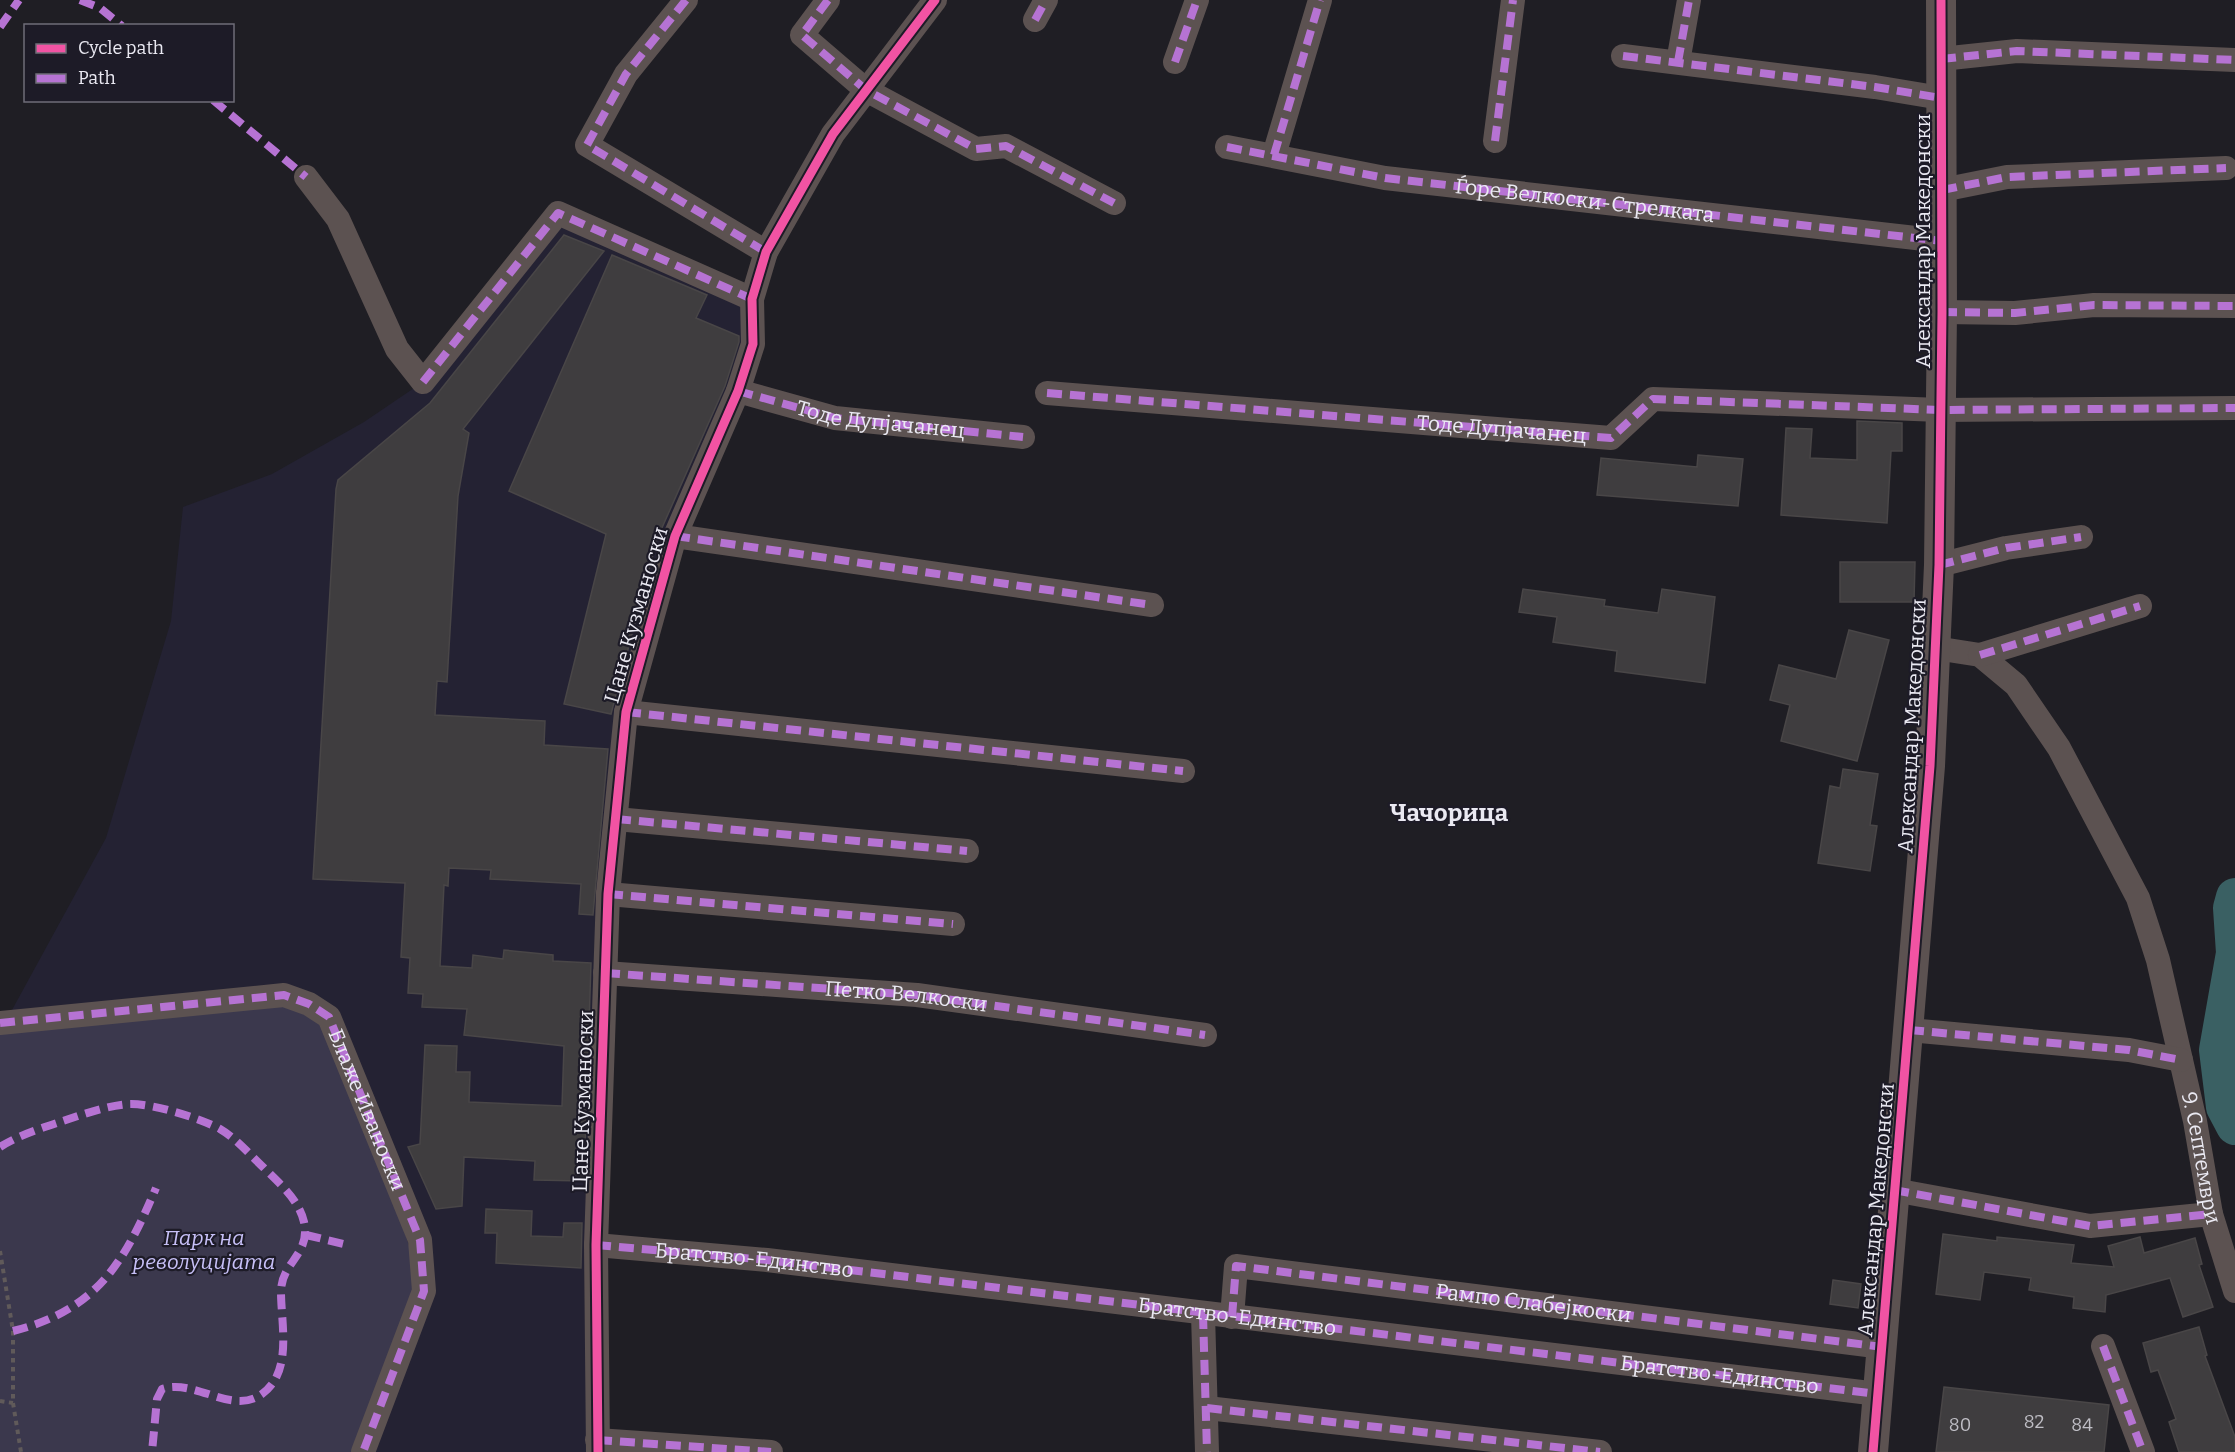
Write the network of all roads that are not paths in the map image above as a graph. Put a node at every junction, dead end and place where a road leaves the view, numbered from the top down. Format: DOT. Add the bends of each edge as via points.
graph roads {
  1 [pos="686,0"];
  2 [pos="828,0"];
  3 [pos="935,0"];
  4 [pos="1197,0"];
  5 [pos="1320,0"];
  6 [pos="1513,0"];
  7 [pos="1689,0"];
  8 [pos="1941,0"];
  9 [pos="1623,56"];
  10 [pos="1941,59"];
  11 [pos="2235,60"];
  12 [pos="1175,62"];
  13 [pos="1678,62"];
  14 [pos="866,90"];
  15 [pos="1941,98"];
  16 [pos="1495,141"];
  17 [pos="1227,147"];
  18 [pos="1274,155"];
  19 [pos="2226,168"];
  20 [pos="306,177"];
  21 [pos="1942,190"];
  22 [pos="1114,203"];
  23 [pos="1942,241"];
  24 [pos="766,252"];
  25 [pos="752,299"];
  26 [pos="2235,306"];
  27 [pos="1942,312"];
  28 [pos="738,391"];
  29 [pos="1047,393"];
  30 [pos="2235,408"];
  31 [pos="1940,410"];
  32 [pos="1023,438"];
  33 [pos="675,536"];
  34 [pos="2081,537"];
  35 [pos="1939,565"];
  36 [pos="1152,605"];
  37 [pos="2140,606"];
  38 [pos="1935,648"];
  39 [pos="1980,655"];
  40 [pos="626,711"];
  41 [pos="1183,771"];
  42 [pos="616,819"];
  43 [pos="967,850"];
  44 [pos="608,894"];
  45 [pos="953,924"];
  46 [pos="605,973"];
  47 [pos="0,1023"];
  48 [pos="1909,1030"];
  49 [pos="1205,1035"];
  50 [pos="2181,1060"];
  51 [pos="1894,1190"];
  52 [pos="2211,1214"];
  53 [pos="596,1245"];
  54 [pos="2235,1291"];
  55 [pos="1203,1314"];
  56 [pos="1232,1317"];
  57 [pos="2103,1346"];
  58 [pos="1883,1347"];
  59 [pos="1878,1394"];
  60 [pos="1207,1408"];
  61 [pos="598,1446"];
  62 [pos="363,1452"];
  63 [pos="771,1452"];
  64 [pos="1207,1452"];
  65 [pos="1600,1452"];
  66 [pos="1873,1452"];
  67 [pos="2143,1452"];
  1 -- 24 [label="street" via="626,74 587,145"];
  2 -- 14 [label="street" via="802,35"];
  3 -- 14 [label="street, Цане Кузманоски"];
  4 -- 12 [label="street"];
  5 -- 18 [label="street"];
  6 -- 16 [label="street"];
  7 -- 13 [label="street"];
  8 -- 10 [label="street, Александар Македонски"];
  9 -- 13 [label="street, Александар Македонски"];
  10 -- 11 [label="street" via="2016,51"];
  10 -- 15 [label="street, Александар Македонски"];
  13 -- 15 [label="street, Александар Македонски"];
  14 -- 22 [label="street" via="976,149 1006,146"];
  14 -- 24 [label="street, Цане Кузманоски" via="833,134"];
  15 -- 21 [label="street, Александар Македонски"];
  17 -- 18 [label="street, Ѓоре Велкоски-Стрелката"];
  18 -- 23 [label="street, Ѓоре Велкоски-Стрелката" via="1385,177"];
  19 -- 21 [label="street, Александар Македонски" via="2007,177"];
  20 -- 25 [label="street" via="338,219 397,349 423,382 558,213"];
  21 -- 23 [label="street, Александар Македонски"];
  23 -- 27 [label="street, Александар Македонски"];
  24 -- 25 [label="street, Цане Кузманоски"];
  25 -- 28 [label="street, Цане Кузманоски" via="753,344"];
  26 -- 27 [label="street, Александар Македонски" via="2094,305 2015,313"];
  27 -- 31 [label="street, Александар Македонски"];
  28 -- 32 [label="street, Тоде Дупјачанец" via="835,418"];
  28 -- 33 [label="street, Цане Кузманоски"];
  29 -- 31 [label="street, Тоде Дупјачанец" via="1611,438 1653,399"];
  30 -- 31 [label="street"];
  31 -- 35 [label="street, Александар Македонски"];
  33 -- 36 [label="street, Цане Кузманоски"];
  33 -- 40 [label="street, Цане Кузманоски"];
  34 -- 35 [label="street" via="2006,548"];
  35 -- 38 [label="street, Александар Македонски"];
  37 -- 39 [label="street, Александар Македонски"];
  38 -- 39 [label="street, Александар Македонски"];
  38 -- 48 [label="street, Александар Македонски" via="1930,766"];
  39 -- 50 [label="street" via="2016,685 2059,748 2138,898 2158,960"];
  40 -- 41 [label="street"];
  40 -- 42 [label="street, Цане Кузманоски"];
  42 -- 43 [label="street"];
  42 -- 44 [label="street, Цане Кузманоски"];
  44 -- 45 [label="street"];
  44 -- 46 [label="street, Цане Кузманоски"];
  46 -- 49 [label="street, Петко Велкоски" via="917,995"];
  46 -- 53 [label="street, Цане Кузманоски"];
  47 -- 62 [label="street, Блаже Иваноски" via="284,995 309,1004 328,1017 420,1240 424,1291"];
  48 -- 50 [label="street" via="2129,1050"];
  48 -- 51 [label="street, Александар Македонски"];
  50 -- 52 [label="street, 9. Септември"];
  51 -- 52 [label="street, Александар Македонски" via="2090,1226"];
  51 -- 58 [label="street, Александар Македонски"];
  52 -- 54 [label="street, 9. Септември"];
  53 -- 55 [label="street, Братство-Единство" via="767,1260"];
  53 -- 61 [label="street, Цане Кузманоски"];
  55 -- 56 [label="street, Братство-Единство"];
  55 -- 60 [label="street"];
  56 -- 58 [label="street, Рампо Слабејкоски" via="1236,1266"];
  56 -- 59 [label="street, Братство-Единство"];
  57 -- 67 [label="street"];
  58 -- 59 [label="street, Александар Македонски"];
  59 -- 66 [label="street, Александар Македонски"];
  60 -- 64 [label="street"];
  60 -- 65 [label="street"];
  61 -- 63 [label="street"];
}
